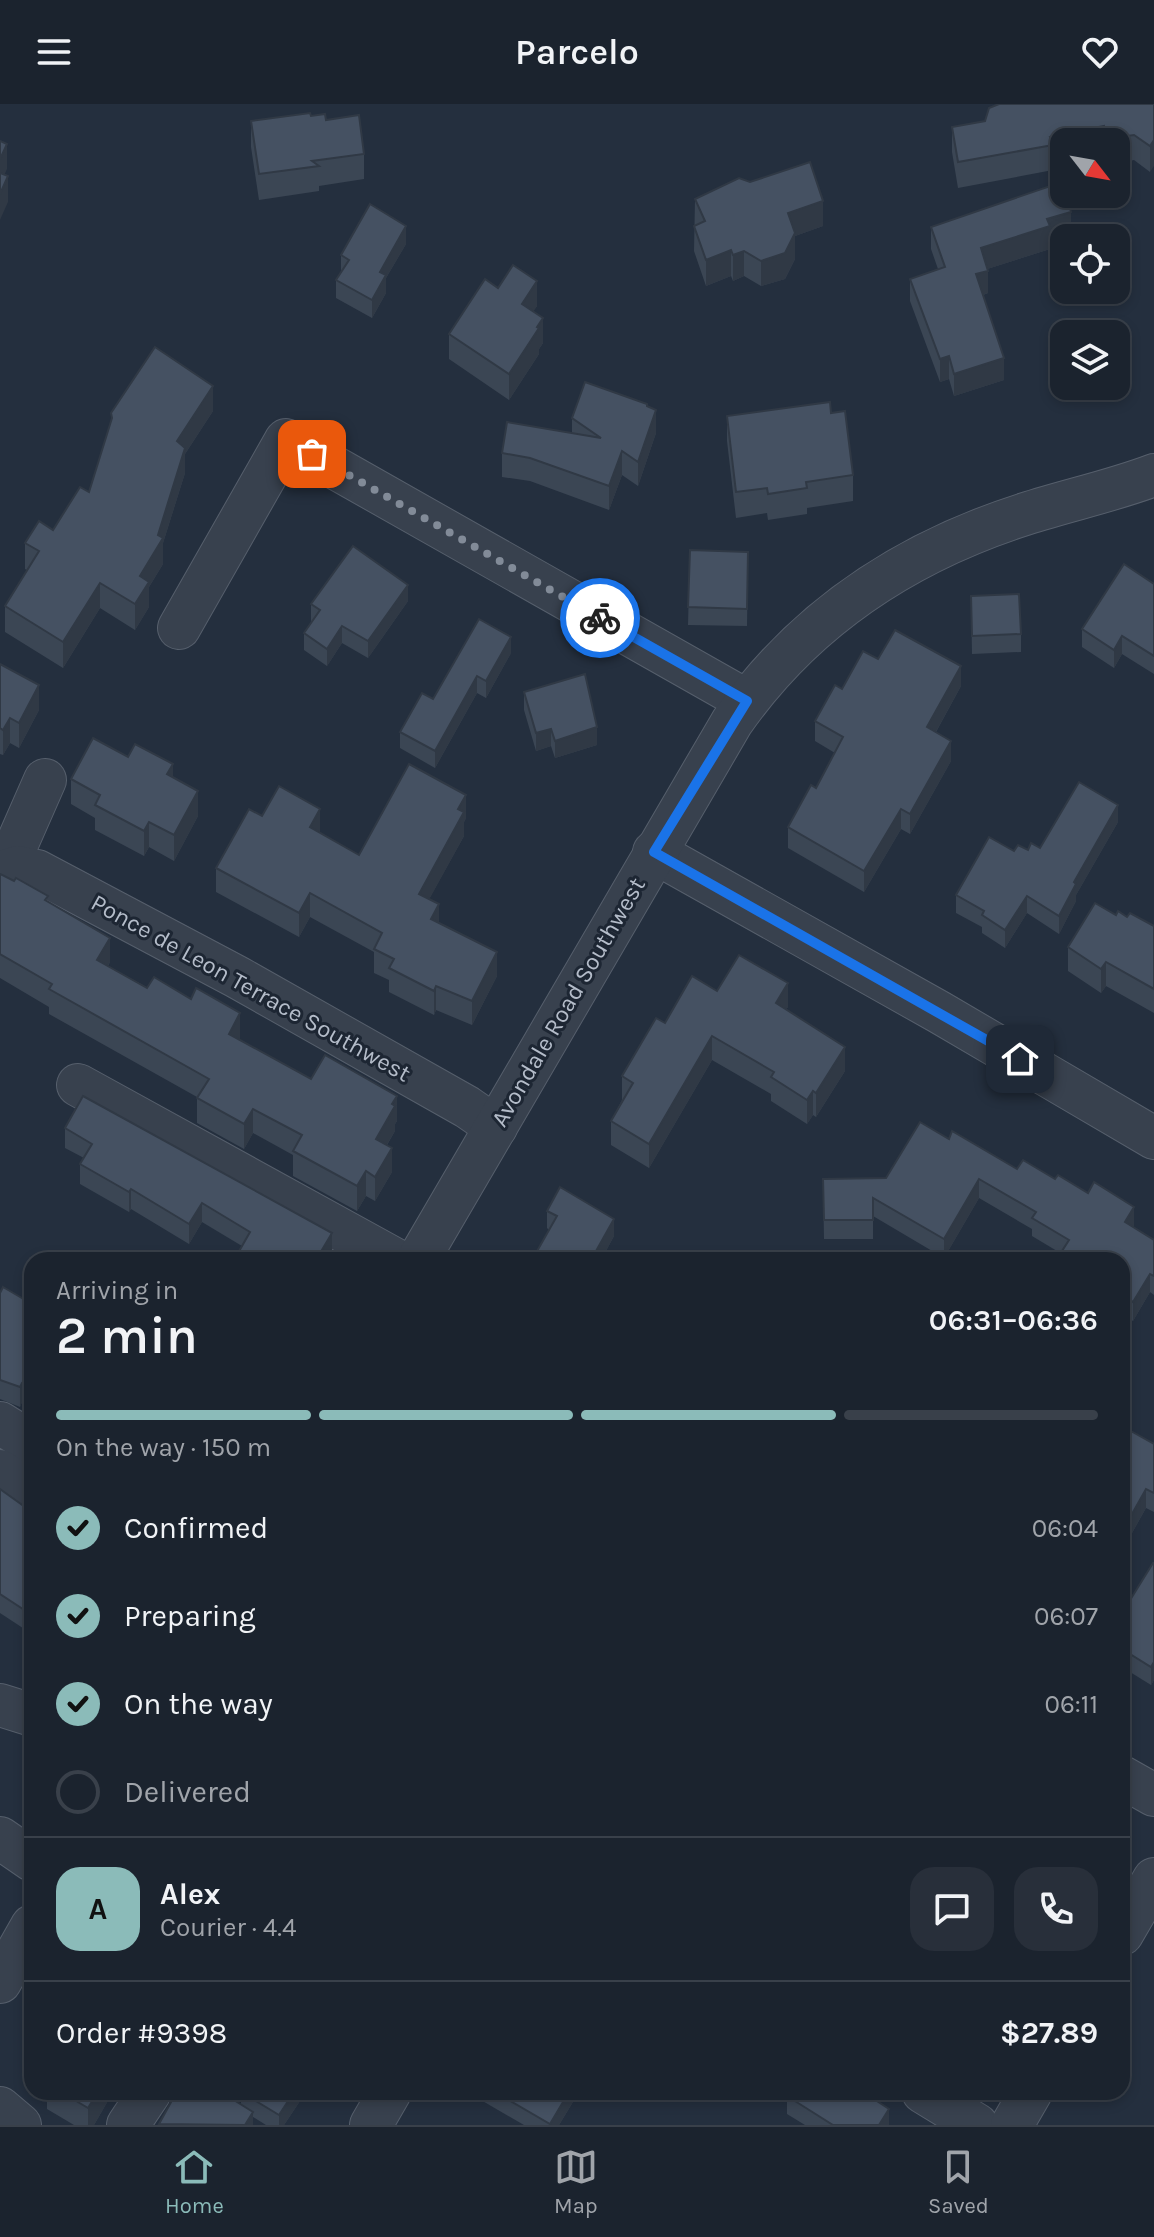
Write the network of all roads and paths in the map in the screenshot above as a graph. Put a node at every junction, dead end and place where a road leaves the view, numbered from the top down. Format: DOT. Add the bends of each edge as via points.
graph roads {
  1 [pos="1154,475"];
  2 [pos="179,628"];
  3 [pos="747,701"];
  4 [pos="45,780"];
  5 [pos="654,852"];
  6 [pos="2,872"];
  7 [pos="78,1085"];
  8 [pos="496,1127"];
  9 [pos="1154,1138"];
  10 [pos="381,1252"];
  11 [pos="423,1252"];
  12 [pos="0,1423"];
  13 [pos="24,1438"];
  14 [pos="0,1471"];
  15 [pos="24,1488"];
  16 [pos="0,1705"];
  17 [pos="24,1712"];
  18 [pos="1130,1782"];
  19 [pos="1154,1795"];
  20 [pos="0,1838"];
  21 [pos="24,1854"];
  22 [pos="1154,1879"];
  23 [pos="1130,1920"];
  24 [pos="22,1930"];
  25 [pos="0,1982"];
  26 [pos="145,2100"];
  27 [pos="385,2100"];
  28 [pos="936,2100"];
  29 [pos="1026,2100"];
  30 [pos="0,2108"];
  31 [pos="20,2125"];
  32 [pos="128,2125"];
  33 [pos="371,2125"];
  34 [pos="977,2125"];
  35 [pos="1012,2125"];
  1 -- 3 [label="street, Avondale Road Southwest" via="1023,515 904,568 816,626"];
  2 -- 3 [label="street" via="286,440"];
  3 -- 5 [label="street, Avondale Road Southwest"];
  4 -- 6 [label="street"];
  5 -- 8 [label="street, Avondale Road Southwest"];
  5 -- 9 [label="street"];
  6 -- 8 [label="street, Ponce de Leon Terrace Southwest" via="18,867 37,871 237,977"];
  7 -- 10 [label="street"];
  8 -- 11 [label="street, Avondale Road Southwest"];
  12 -- 13 [label="street"];
  14 -- 15 [label="street"];
  16 -- 17 [label="street"];
  18 -- 19 [label="street"];
  20 -- 21 [label="street"];
  22 -- 23 [label="street"];
  24 -- 25 [label="street"];
  26 -- 32 [label="street"];
  27 -- 33 [label="street"];
  28 -- 34 [label="street"];
  29 -- 35 [label="street"];
  30 -- 31 [label="street"];
}
